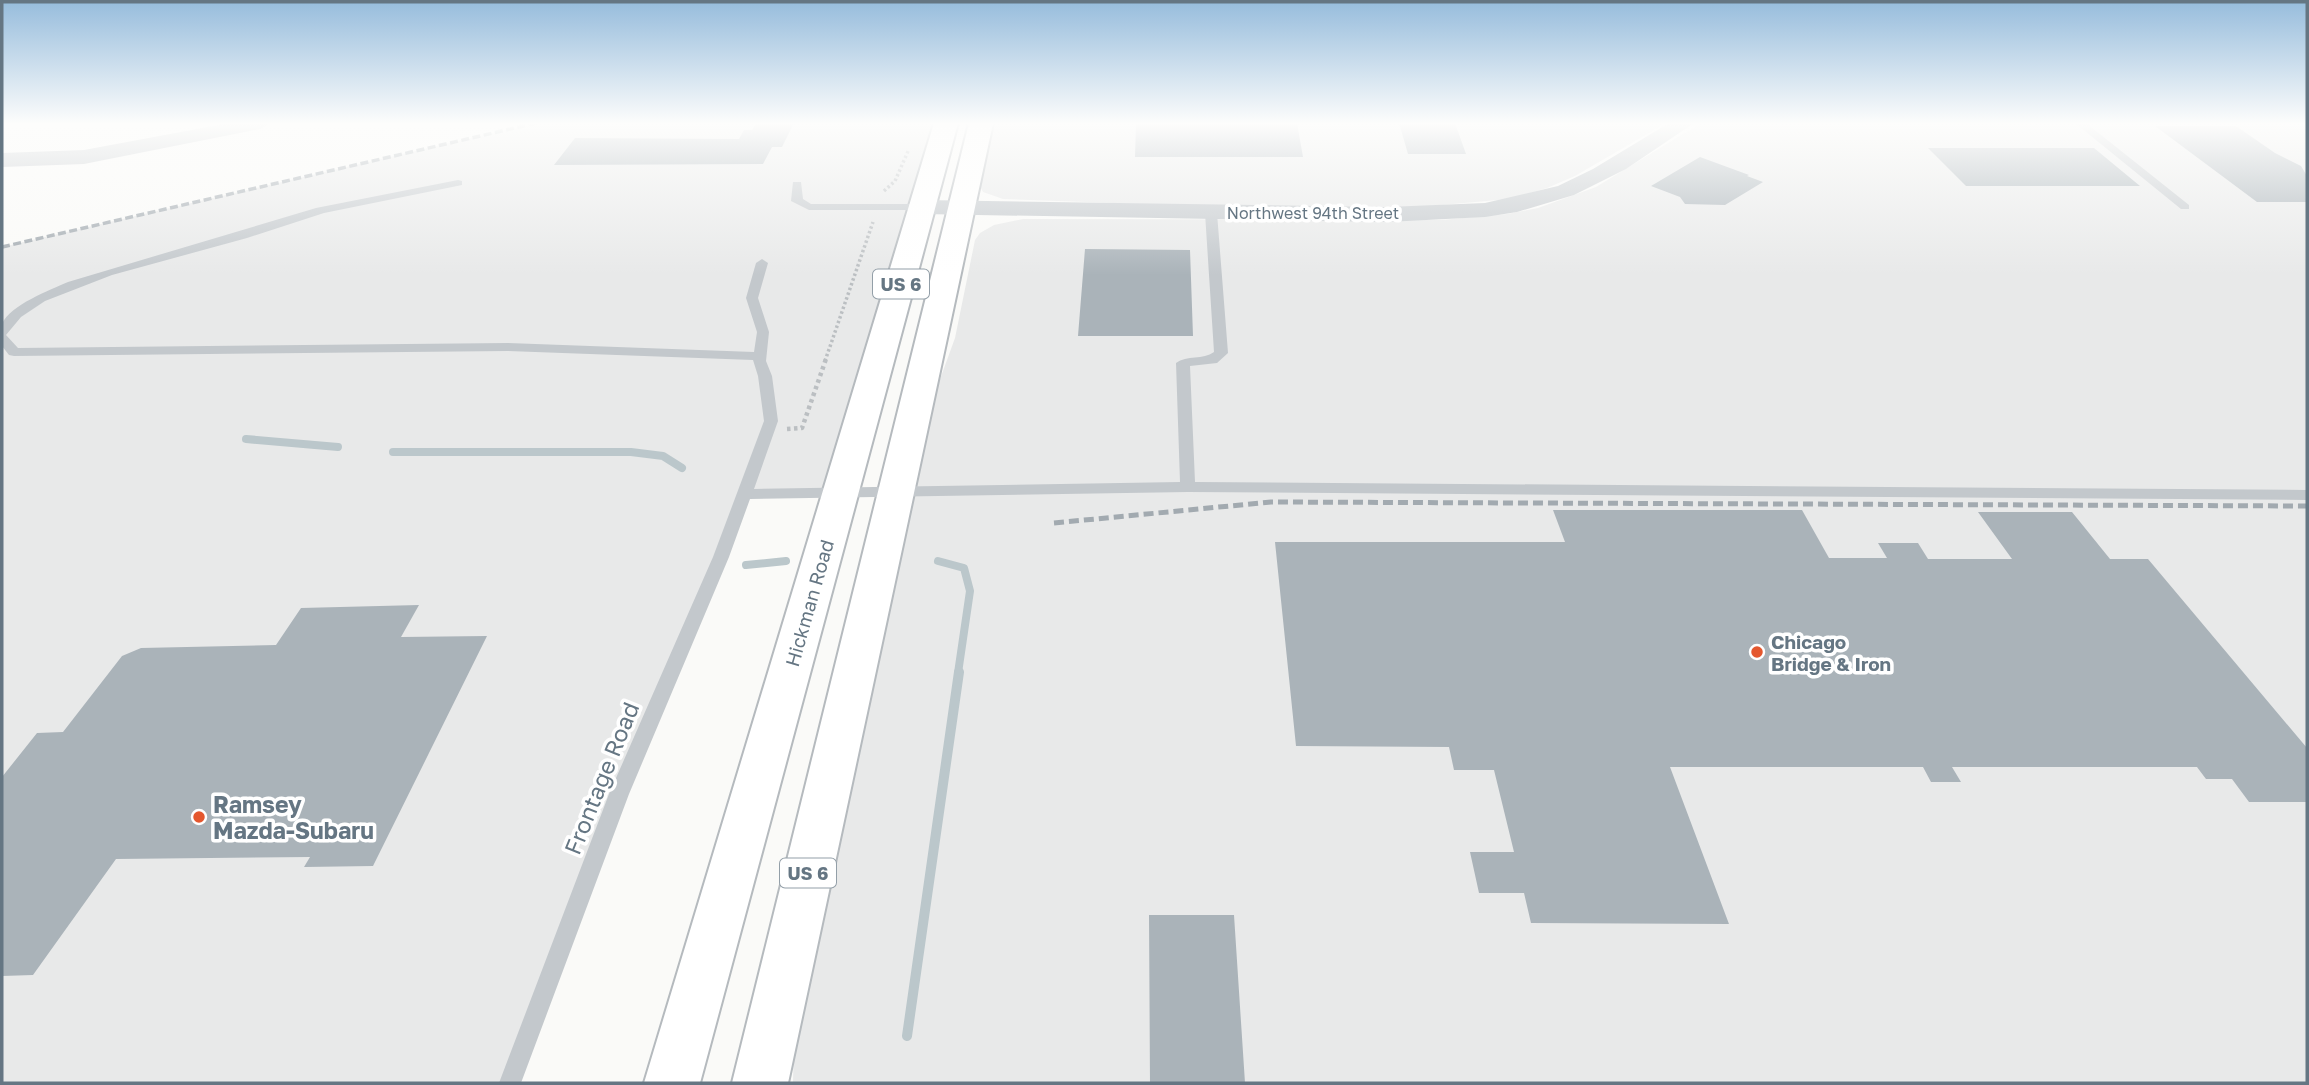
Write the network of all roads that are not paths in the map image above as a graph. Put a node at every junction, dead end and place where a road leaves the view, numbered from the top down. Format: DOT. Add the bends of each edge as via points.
graph roads {
  1 [pos="932,174"];
  2 [pos="969,174"];
  3 [pos="1597,174"];
  4 [pos="2143,174"];
  5 [pos="458,183"];
  6 [pos="797,184"];
  7 [pos="923,207"];
  8 [pos="2185,207"];
  9 [pos="961,209"];
  10 [pos="1210,213"];
  11 [pos="762,263"];
  12 [pos="2,335"];
  13 [pos="760,356"];
  14 [pos="1188,487"];
  15 [pos="841,491"];
  16 [pos="895,491"];
  17 [pos="744,494"];
  18 [pos="2307,495"];
  19 [pos="510,1083"];
  20 [pos="672,1083"];
  21 [pos="760,1083"];
  1 -- 7 [label="main road, Hickman Road / US 6"];
  2 -- 9 [label="main road, US 6"];
  3 -- 10 [label="street, Northwest 94th Street" via="1517,204 1422,213"];
  4 -- 8 [label="lane"];
  5 -- 12 [label="lane" via="302,216 123,268 25,307 7,321"];
  6 -- 7 [label="lane" via="797,201 809,207"];
  7 -- 9 [label="street, Northwest 94th Street"];
  7 -- 15 [label="main road, Hickman Road / US 6"];
  9 -- 10 [label="street, Northwest 94th Street"];
  9 -- 16 [label="main road, US 6"];
  10 -- 14 [label="lane" via="1221,353 1212,360 1183,363"];
  11 -- 13 [label="lane" via="752,298 763,332"];
  12 -- 13 [label="lane" via="14,352 508,347"];
  13 -- 17 [label="lane, Frontage Road" via="769,429"];
  14 -- 16 [label="lane"];
  14 -- 18 [label="lane"];
  15 -- 16 [label="lane"];
  15 -- 17 [label="lane"];
  15 -- 20 [label="main road, Hickman Road / US 6"];
  16 -- 21 [label="main road, US 6"];
  17 -- 19 [label="lane, Frontage Road" via="619,794"];
}
